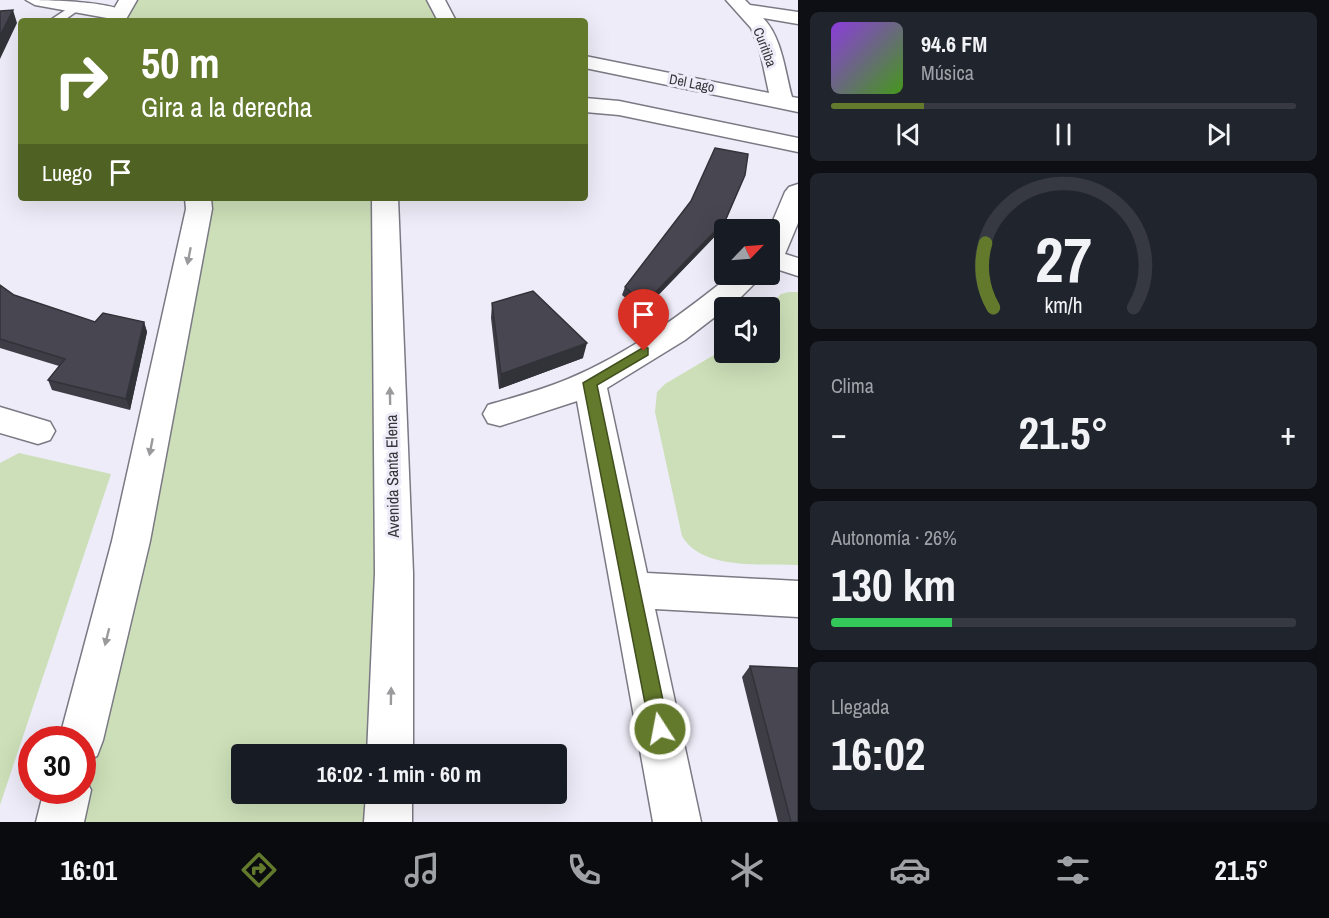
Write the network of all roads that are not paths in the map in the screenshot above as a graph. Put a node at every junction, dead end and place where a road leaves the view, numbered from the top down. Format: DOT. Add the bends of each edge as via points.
graph roads {
  1 [pos="35,0"];
  2 [pos="436,0"];
  3 [pos="740,5"];
  4 [pos="77,7"];
  5 [pos="121,12"];
  6 [pos="60,18"];
  7 [pos="445,18"];
  8 [pos="798,18"];
  9 [pos="588,63"];
  10 [pos="790,103"];
  11 [pos="588,105"];
  12 [pos="798,145"];
  13 [pos="798,192"];
  14 [pos="198,201"];
  15 [pos="385,201"];
  16 [pos="780,234"];
  17 [pos="780,261"];
  18 [pos="798,267"];
  19 [pos="737,285"];
  20 [pos="590,383"];
  21 [pos="500,414"];
  22 [pos="0,420"];
  23 [pos="38,431"];
  24 [pos="633,590"];
  25 [pos="798,599"];
  26 [pos="85,726"];
  27 [pos="390,744"];
  28 [pos="64,804"];
  29 [pos="389,804"];
  30 [pos="60,822"];
  31 [pos="388,822"];
  32 [pos="677,822"];
  1 -- 4 [label="street"];
  2 -- 7 [label="street"];
  3 -- 8 [label="street"];
  3 -- 10 [label="street, Curitiba" via="760,26"];
  4 -- 5 [label="street"];
  4 -- 6 [label="lane"];
  9 -- 10 [label="street, Del Lago"];
  11 -- 12 [label="street" via="619,108"];
  13 -- 16 [label="street"];
  14 -- 26 [label="street, one-way" via="132,541"];
  27 -- 15 [label="street, Avenida Santa Elena, one-way" via="394,573"];
  17 -- 18 [label="street"];
  19 -- 20 [label="street" via="644,351"];
  20 -- 21 [label="street"];
  20 -- 24 [label="street"];
  22 -- 23 [label="street"];
  24 -- 25 [label="street"];
  24 -- 32 [label="street"];
  28 -- 30 [label="street"];
  29 -- 31 [label="street"];
}
